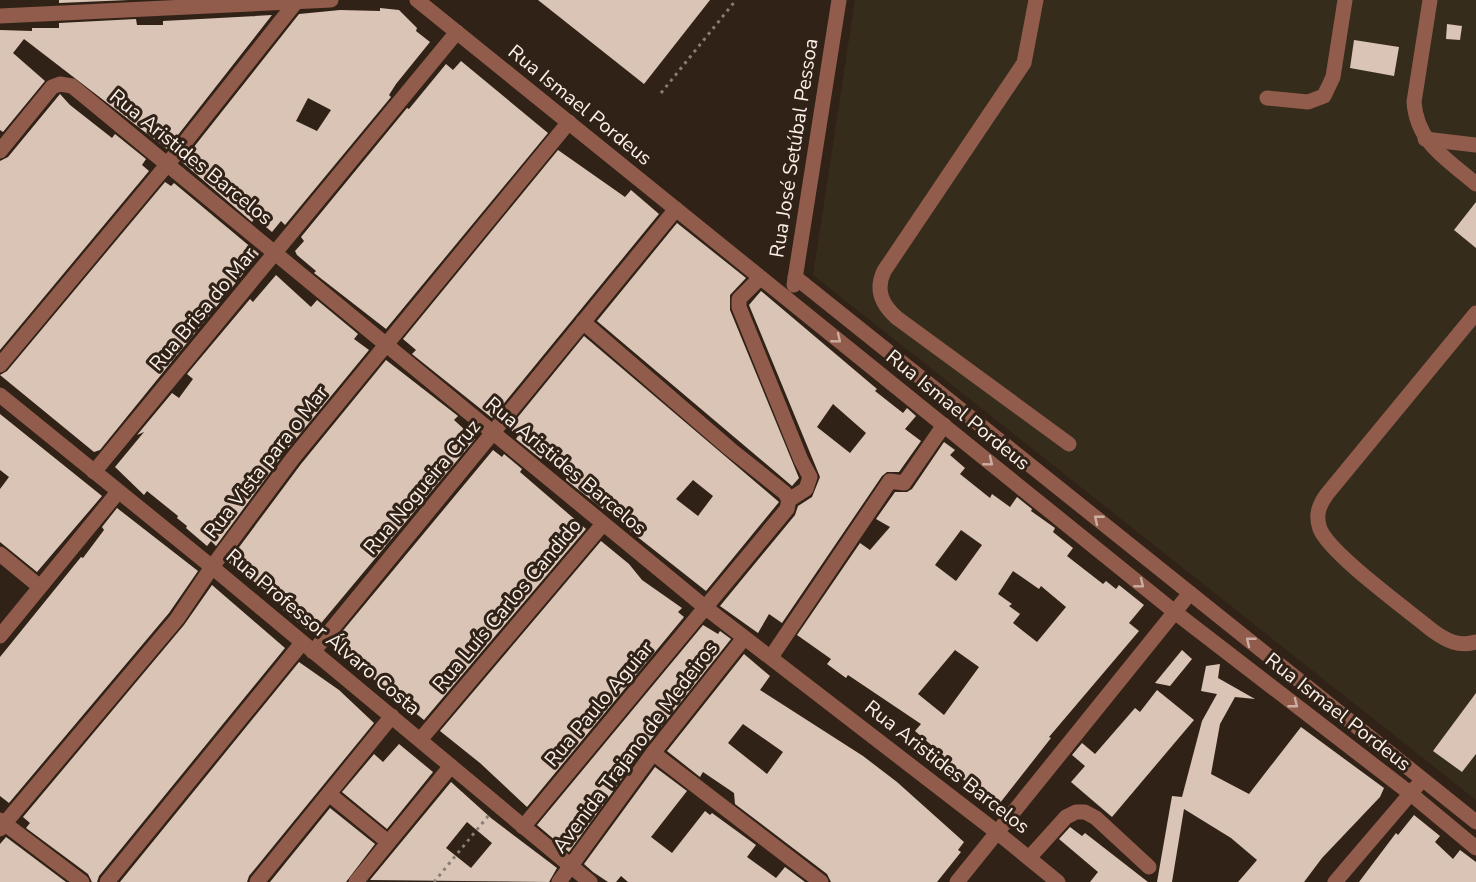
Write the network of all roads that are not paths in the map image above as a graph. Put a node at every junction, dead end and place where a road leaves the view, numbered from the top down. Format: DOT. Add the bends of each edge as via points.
graph roads {
  1 [pos="331,0"];
  2 [pos="417,0"];
  3 [pos="839,0"];
  4 [pos="1036,0"];
  5 [pos="1345,0"];
  6 [pos="1430,0"];
  7 [pos="296,2"];
  8 [pos="0,16"];
  9 [pos="457,32"];
  10 [pos="1267,98"];
  11 [pos="569,122"];
  12 [pos="1425,140"];
  13 [pos="1476,145"];
  14 [pos="0,151"];
  15 [pos="166,166"];
  16 [pos="1476,184"];
  17 [pos="676,209"];
  18 [pos="276,254"];
  19 [pos="795,277"];
  20 [pos="760,278"];
  21 [pos="791,303"];
  22 [pos="1476,313"];
  23 [pos="583,322"];
  24 [pos="385,344"];
  25 [pos="0,365"];
  26 [pos="0,395"];
  27 [pos="944,425"];
  28 [pos="494,434"];
  29 [pos="1069,444"];
  30 [pos="94,472"];
  31 [pos="118,492"];
  32 [pos="789,500"];
  33 [pos="603,524"];
  34 [pos="0,554"];
  35 [pos="212,567"];
  36 [pos="40,587"];
  37 [pos="1190,593"];
  38 [pos="706,608"];
  39 [pos="1176,613"];
  40 [pos="0,636"];
  41 [pos="744,638"];
  42 [pos="1476,642"];
  43 [pos="308,647"];
  44 [pos="771,657"];
  45 [pos="392,716"];
  46 [pos="420,740"];
  47 [pos="653,753"];
  48 [pos="451,766"];
  49 [pos="1422,780"];
  50 [pos="329,794"];
  51 [pos="1411,794"];
  52 [pos="1476,822"];
  53 [pos="1,824"];
  54 [pos="524,827"];
  55 [pos="998,833"];
  56 [pos="388,842"];
  57 [pos="1476,848"];
  58 [pos="1029,858"];
  59 [pos="571,867"];
  60 [pos="1149,867"];
  61 [pos="82,882"];
  62 [pos="107,882"];
  63 [pos="257,882"];
  64 [pos="356,882"];
  65 [pos="559,882"];
  66 [pos="590,882"];
  67 [pos="822,882"];
  68 [pos="957,882"];
  69 [pos="1058,882"];
  70 [pos="1335,882"];
  1 -- 7 [label="street"];
  2 -- 9 [label="street, Rua Ismael Pordeus"];
  3 -- 19 [label="street, Rua José Setúbal Pessoa"];
  4 -- 29 [label="street" via="1024,63 884,271 879,292 897,318"];
  5 -- 10 [label="street" via="1333,77 1324,96 1308,102"];
  6 -- 12 [label="street" via="1414,102"];
  7 -- 8 [label="street"];
  7 -- 15 [label="street"];
  9 -- 11 [label="street, Rua Ismael Pordeus"];
  9 -- 18 [label="street, Rua Brisa do Mar"];
  11 -- 17 [label="street, Rua Ismael Pordeus"];
  11 -- 24 [label="street, Rua Vista para o Mar"];
  12 -- 13 [label="street"];
  12 -- 16 [label="street"];
  14 -- 15 [label="street, Rua Aristides Barcelos" via="52,87 60,84 72,86"];
  15 -- 18 [label="street, Rua Aristides Barcelos"];
  15 -- 25 [label="street"];
  17 -- 20 [label="street, Rua Ismael Pordeus"];
  17 -- 23 [label="street, Rua Nogueira Cruz"];
  18 -- 24 [label="street, Rua Aristides Barcelos"];
  18 -- 30 [label="street, Rua Brisa do Mar"];
  19 -- 21 [label="street, Rua José Setúbal Pessoa"];
  37 -- 19 [label="street, Rua Ismael Pordeus, one-way"];
  20 -- 21 [label="street, Rua Ismael Pordeus"];
  20 -- 32 [label="street, Rua Paulo Aguiar" via="739,298 738,307 810,477 806,489"];
  21 -- 27 [label="street, Rua Ismael Pordeus, one-way"];
  22 -- 42 [label="street" via="1327,494 1317,517 1336,551 1433,632 1459,644"];
  23 -- 28 [label="street, Rua Nogueira Cruz"];
  23 -- 32 [label="street"];
  24 -- 28 [label="street, Rua Aristides Barcelos"];
  24 -- 35 [label="street, Rua Vista para o Mar"];
  26 -- 30 [label="street, Rua Professor Álvaro Costa"];
  27 -- 39 [label="street, Rua Ismael Pordeus, one-way"];
  27 -- 44 [label="street" via="904,483 890,481"];
  28 -- 33 [label="street, Rua Aristides Barcelos"];
  28 -- 43 [label="street, Rua Nogueira Cruz"];
  30 -- 31 [label="street, Rua Professor Álvaro Costa"];
  31 -- 35 [label="street, Rua Professor Álvaro Costa"];
  31 -- 36 [label="street"];
  32 -- 38 [label="street, Rua Paulo Aguiar" via="787,509"];
  33 -- 38 [label="street, Rua Aristides Barcelos"];
  33 -- 46 [label="street, Rua Luís Carlos Candido"];
  34 -- 36 [label="street"];
  35 -- 43 [label="street, Rua Professor Álvaro Costa"];
  35 -- 53 [label="street, Rua Vista para o Mar" via="177,620"];
  36 -- 40 [label="street"];
  37 -- 39 [label="street"];
  49 -- 37 [label="street, Rua Ismael Pordeus, one-way"];
  38 -- 41 [label="street, Rua Aristides Barcelos"];
  38 -- 54 [label="street, Rua Paulo Aguiar"];
  39 -- 51 [label="street, Rua Ismael Pordeus, one-way"];
  39 -- 55 [label="street"];
  41 -- 44 [label="street, Rua Aristides Barcelos"];
  41 -- 47 [label="street, Avenida Trajano de Medeiros"];
  43 -- 45 [label="street, Rua Professor Álvaro Costa"];
  43 -- 62 [label="street, Rua Nogueira Cruz"];
  44 -- 55 [label="street, Rua Aristides Barcelos"];
  45 -- 46 [label="street, Rua Professor Álvaro Costa"];
  45 -- 50 [label="street"];
  46 -- 48 [label="street, Rua Professor Álvaro Costa"];
  47 -- 59 [label="street, Avenida Trajano de Medeiros"];
  47 -- 67 [label="street"];
  48 -- 54 [label="street, Rua Professor Álvaro Costa"];
  48 -- 56 [label="street"];
  49 -- 51 [label="street"];
  49 -- 52 [label="street, Rua Ismael Pordeus"];
  50 -- 56 [label="street"];
  50 -- 63 [label="street"];
  51 -- 57 [label="street, Rua Ismael Pordeus"];
  51 -- 70 [label="street"];
  53 -- 61 [label="street"];
  54 -- 59 [label="street, Rua Professor Álvaro Costa"];
  55 -- 58 [label="street, Rua Aristides Barcelos"];
  55 -- 68 [label="street"];
  56 -- 64 [label="street"];
  58 -- 60 [label="street" via="1066,817 1085,812"];
  58 -- 69 [label="street, Rua Aristides Barcelos"];
  59 -- 65 [label="street, Avenida Trajano de Medeiros"];
  59 -- 66 [label="street, Rua Professor Álvaro Costa"];
}
